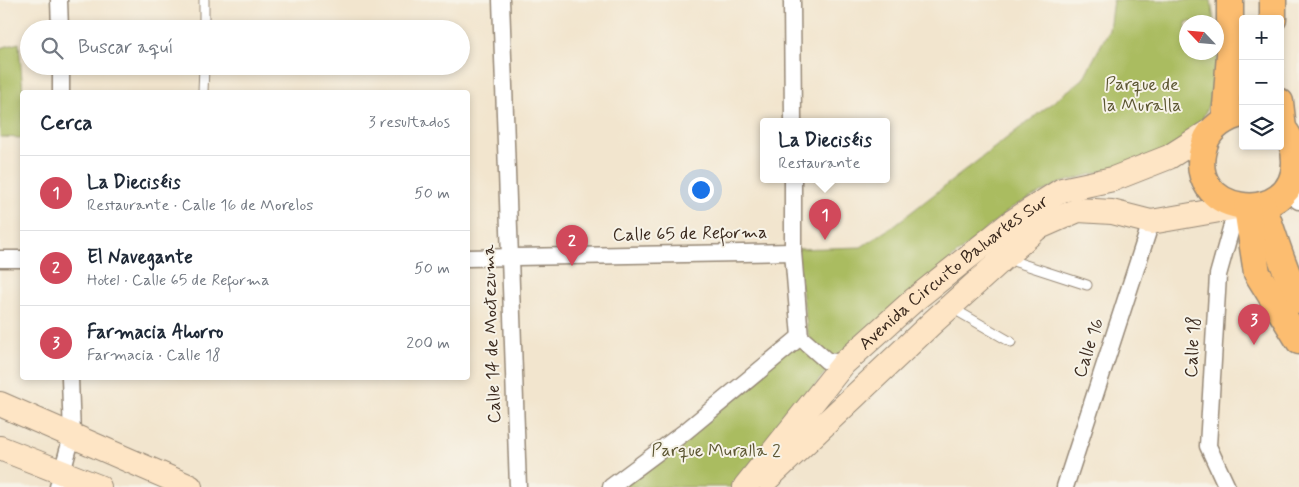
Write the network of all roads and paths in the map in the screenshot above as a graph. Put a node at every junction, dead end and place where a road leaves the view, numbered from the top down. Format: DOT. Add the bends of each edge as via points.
graph roads {
  1 [pos="59,0"];
  2 [pos="204,0"];
  3 [pos="501,0"];
  4 [pos="792,0"];
  5 [pos="1230,0"];
  6 [pos="1273,0"];
  7 [pos="1273,15"];
  8 [pos="60,20"];
  9 [pos="204,20"];
  10 [pos="60,75"];
  11 [pos="204,75"];
  12 [pos="61,90"];
  13 [pos="204,90"];
  14 [pos="793,118"];
  15 [pos="1227,121"];
  16 [pos="1284,131"];
  17 [pos="793,183"];
  18 [pos="1292,196"];
  19 [pos="1249,207"];
  20 [pos="1152,222"];
  21 [pos="793,252"];
  22 [pos="470,258"];
  23 [pos="510,258"];
  24 [pos="1004,258"];
  25 [pos="0,259"];
  26 [pos="20,260"];
  27 [pos="1086,285"];
  28 [pos="1299,300"];
  29 [pos="950,307"];
  30 [pos="800,338"];
  31 [pos="1299,341"];
  32 [pos="1011,342"];
  33 [pos="844,363"];
  34 [pos="70,380"];
  35 [pos="0,404"];
  36 [pos="72,436"];
  37 [pos="0,448"];
  38 [pos="60,479"];
  39 [pos="99,487"];
  40 [pos="190,487"];
  41 [pos="518,487"];
  42 [pos="612,487"];
  43 [pos="745,487"];
  44 [pos="759,487"];
  45 [pos="1065,487"];
  46 [pos="1227,487"];
  1 -- 8 [label="street"];
  2 -- 9 [label="lane"];
  3 -- 23 [label="street, Calle 14 de Moctezuma"];
  4 -- 14 [label="street"];
  5 -- 15 [label="main road"];
  6 -- 7 [label="main road"];
  10 -- 12 [label="street"];
  11 -- 13 [label="lane"];
  15 -- 19 [label="main road" via="1206,141 1202,154 1205,180 1212,192 1224,202"];
  15 -- 33 [label="main road, Avenida Circuito Baluartes Sur" via="1161,160 1113,179 1062,190 1012,222"];
  16 -- 18 [label="main road" via="1295,153"];
  17 -- 21 [label="street"];
  18 -- 19 [label="main road"];
  19 -- 20 [label="main road, Avenida Circuito Baluartes Sur"];
  19 -- 28 [label="main road" via="1277,244 1284,272"];
  19 -- 31 [label="main road" via="1257,273"];
  19 -- 46 [label="street, Calle 18" via="1218,275 1208,446"];
  20 -- 24 [label="main road, Avenida Circuito Baluartes Sur" via="1112,212 1078,210 1037,228"];
  20 -- 45 [label="street, Calle 16"];
  21 -- 23 [label="street, Calle 65 de Reforma"];
  21 -- 30 [label="street"];
  22 -- 23 [label="street, Calle 65 de Reforma"];
  23 -- 41 [label="street, Calle 14 de Moctezuma"];
  24 -- 27 [label="lane"];
  24 -- 29 [label="main road, Avenida Circuito Baluartes Sur"];
  25 -- 26 [label="street"];
  29 -- 32 [label="lane"];
  29 -- 44 [label="main road, Avenida Circuito Baluartes Sur"];
  30 -- 33 [label="street" via="827,361"];
  30 -- 42 [label="street"];
  33 -- 43 [label="main road, Avenida Circuito Baluartes Sur"];
  34 -- 36 [label="street"];
  35 -- 36 [label="main road"];
  36 -- 38 [label="street"];
  36 -- 40 [label="main road"];
  37 -- 38 [label="main road"];
  38 -- 39 [label="main road"];
}
